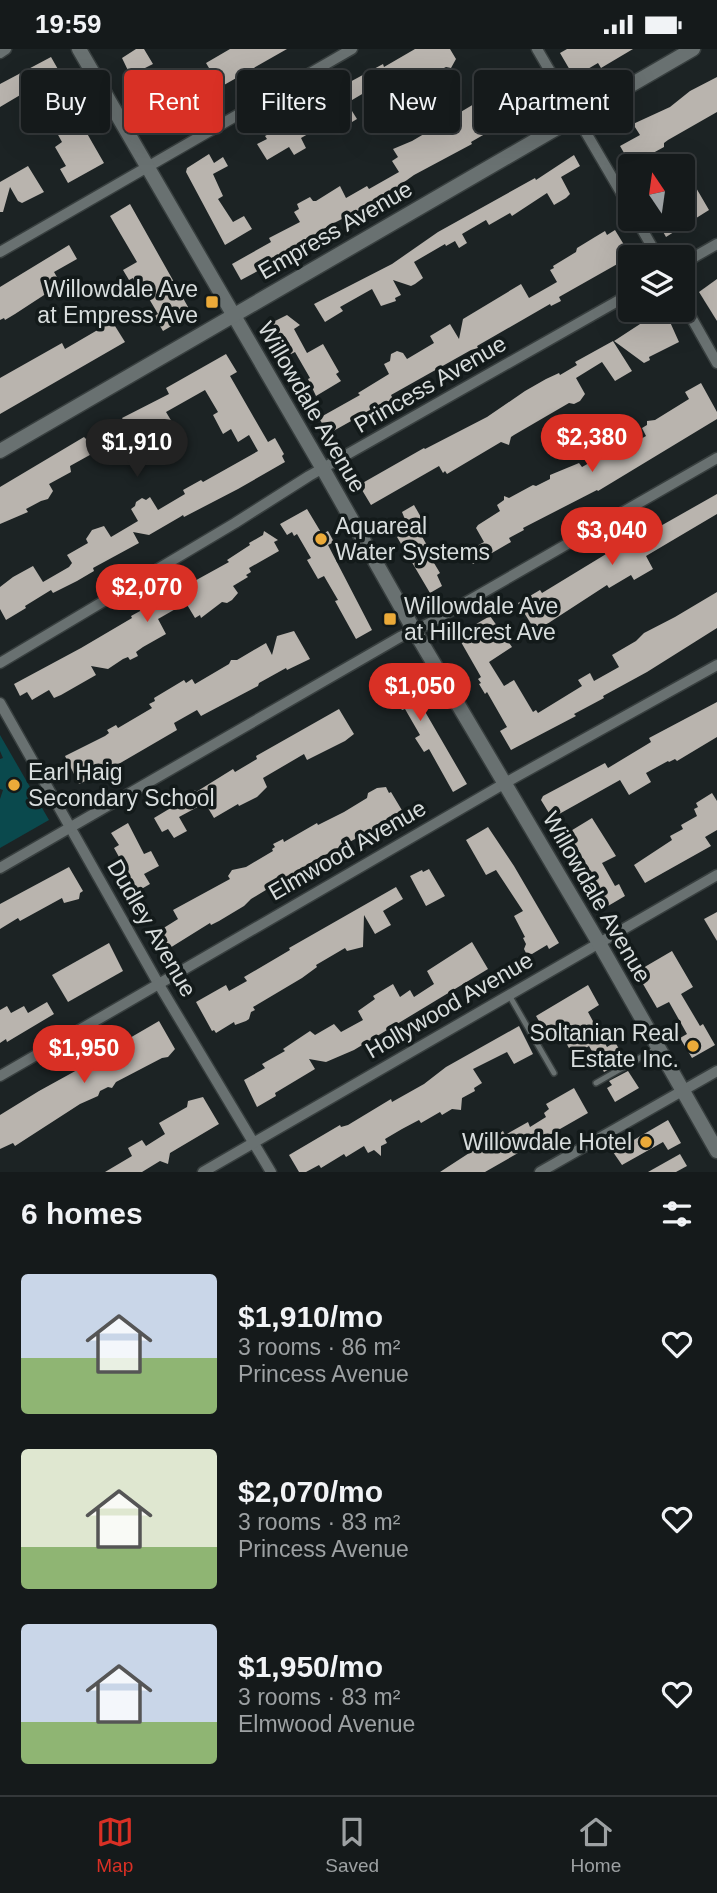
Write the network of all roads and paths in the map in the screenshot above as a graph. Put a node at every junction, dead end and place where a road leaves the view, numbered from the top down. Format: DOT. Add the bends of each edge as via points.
graph roads {
  1 [pos="6,49"];
  2 [pos="79,49"];
  3 [pos="352,49"];
  4 [pos="537,49"];
  5 [pos="693,49"];
  6 [pos="0,53"];
  7 [pos="550,70"];
  8 [pos="633,84"];
  9 [pos="549,133"];
  10 [pos="588,133"];
  11 [pos="147,167"];
  12 [pos="618,187"];
  13 [pos="717,244"];
  14 [pos="0,252"];
  15 [pos="695,257"];
  16 [pos="618,301"];
  17 [pos="233,316"];
  18 [pos="694,322"];
  19 [pos="717,363"];
  20 [pos="0,451"];
  21 [pos="717,457"];
  22 [pos="323,469"];
  23 [pos="414,630"];
  24 [pos="0,663"];
  25 [pos="717,665"];
  26 [pos="0,703"];
  27 [pos="504,784"];
  28 [pos="70,827"];
  29 [pos="0,868"];
  30 [pos="717,875"];
  31 [pos="599,943"];
  32 [pos="158,983"];
  33 [pos="509,995"];
  34 [pos="658,1048"];
  35 [pos="717,1071"];
  36 [pos="554,1073"];
  37 [pos="0,1076"];
  38 [pos="596,1083"];
  39 [pos="681,1091"];
  40 [pos="254,1143"];
  41 [pos="717,1151"];
  42 [pos="204,1172"];
  43 [pos="271,1172"];
  44 [pos="540,1172"];
  1 -- 6 [label="street"];
  2 -- 11 [label="street, Willowdale Avenue"];
  3 -- 11 [label="street"];
  4 -- 7 [label="street"];
  5 -- 8 [label="street, Empress Avenue"];
  9 -- 17 [label="street, Empress Avenue"];
  10 -- 12 [label="street"];
  11 -- 14 [label="street"];
  11 -- 17 [label="street, Willowdale Avenue"];
  13 -- 15 [label="street"];
  16 -- 22 [label="street, Princess Avenue"];
  17 -- 20 [label="street, Empress Avenue"];
  17 -- 22 [label="street, Willowdale Avenue"];
  18 -- 19 [label="street"];
  21 -- 23 [label="street"];
  22 -- 23 [label="street, Willowdale Avenue"];
  22 -- 24 [label="street, Princess Avenue"];
  23 -- 27 [label="street, Willowdale Avenue"];
  23 -- 28 [label="street"];
  25 -- 27 [label="street, Elmwood Avenue"];
  26 -- 28 [label="street, Dudley Avenue"];
  27 -- 31 [label="street, Willowdale Avenue"];
  27 -- 32 [label="street, Elmwood Avenue"];
  28 -- 29 [label="street"];
  28 -- 32 [label="street, Dudley Avenue"];
  30 -- 31 [label="street, Hollywood Avenue"];
  31 -- 33 [label="street, Hollywood Avenue"];
  31 -- 34 [label="street, Willowdale Avenue"];
  32 -- 37 [label="street, Elmwood Avenue"];
  32 -- 40 [label="street, Dudley Avenue"];
  33 -- 36 [label="lane"];
  33 -- 40 [label="street, Hollywood Avenue"];
  34 -- 38 [label="lane"];
  34 -- 39 [label="street, Willowdale Avenue"];
  35 -- 39 [label="street"];
  39 -- 41 [label="street, Willowdale Avenue"];
  39 -- 44 [label="street"];
  40 -- 42 [label="street, Hollywood Avenue"];
  40 -- 43 [label="street, Dudley Avenue"];
}
